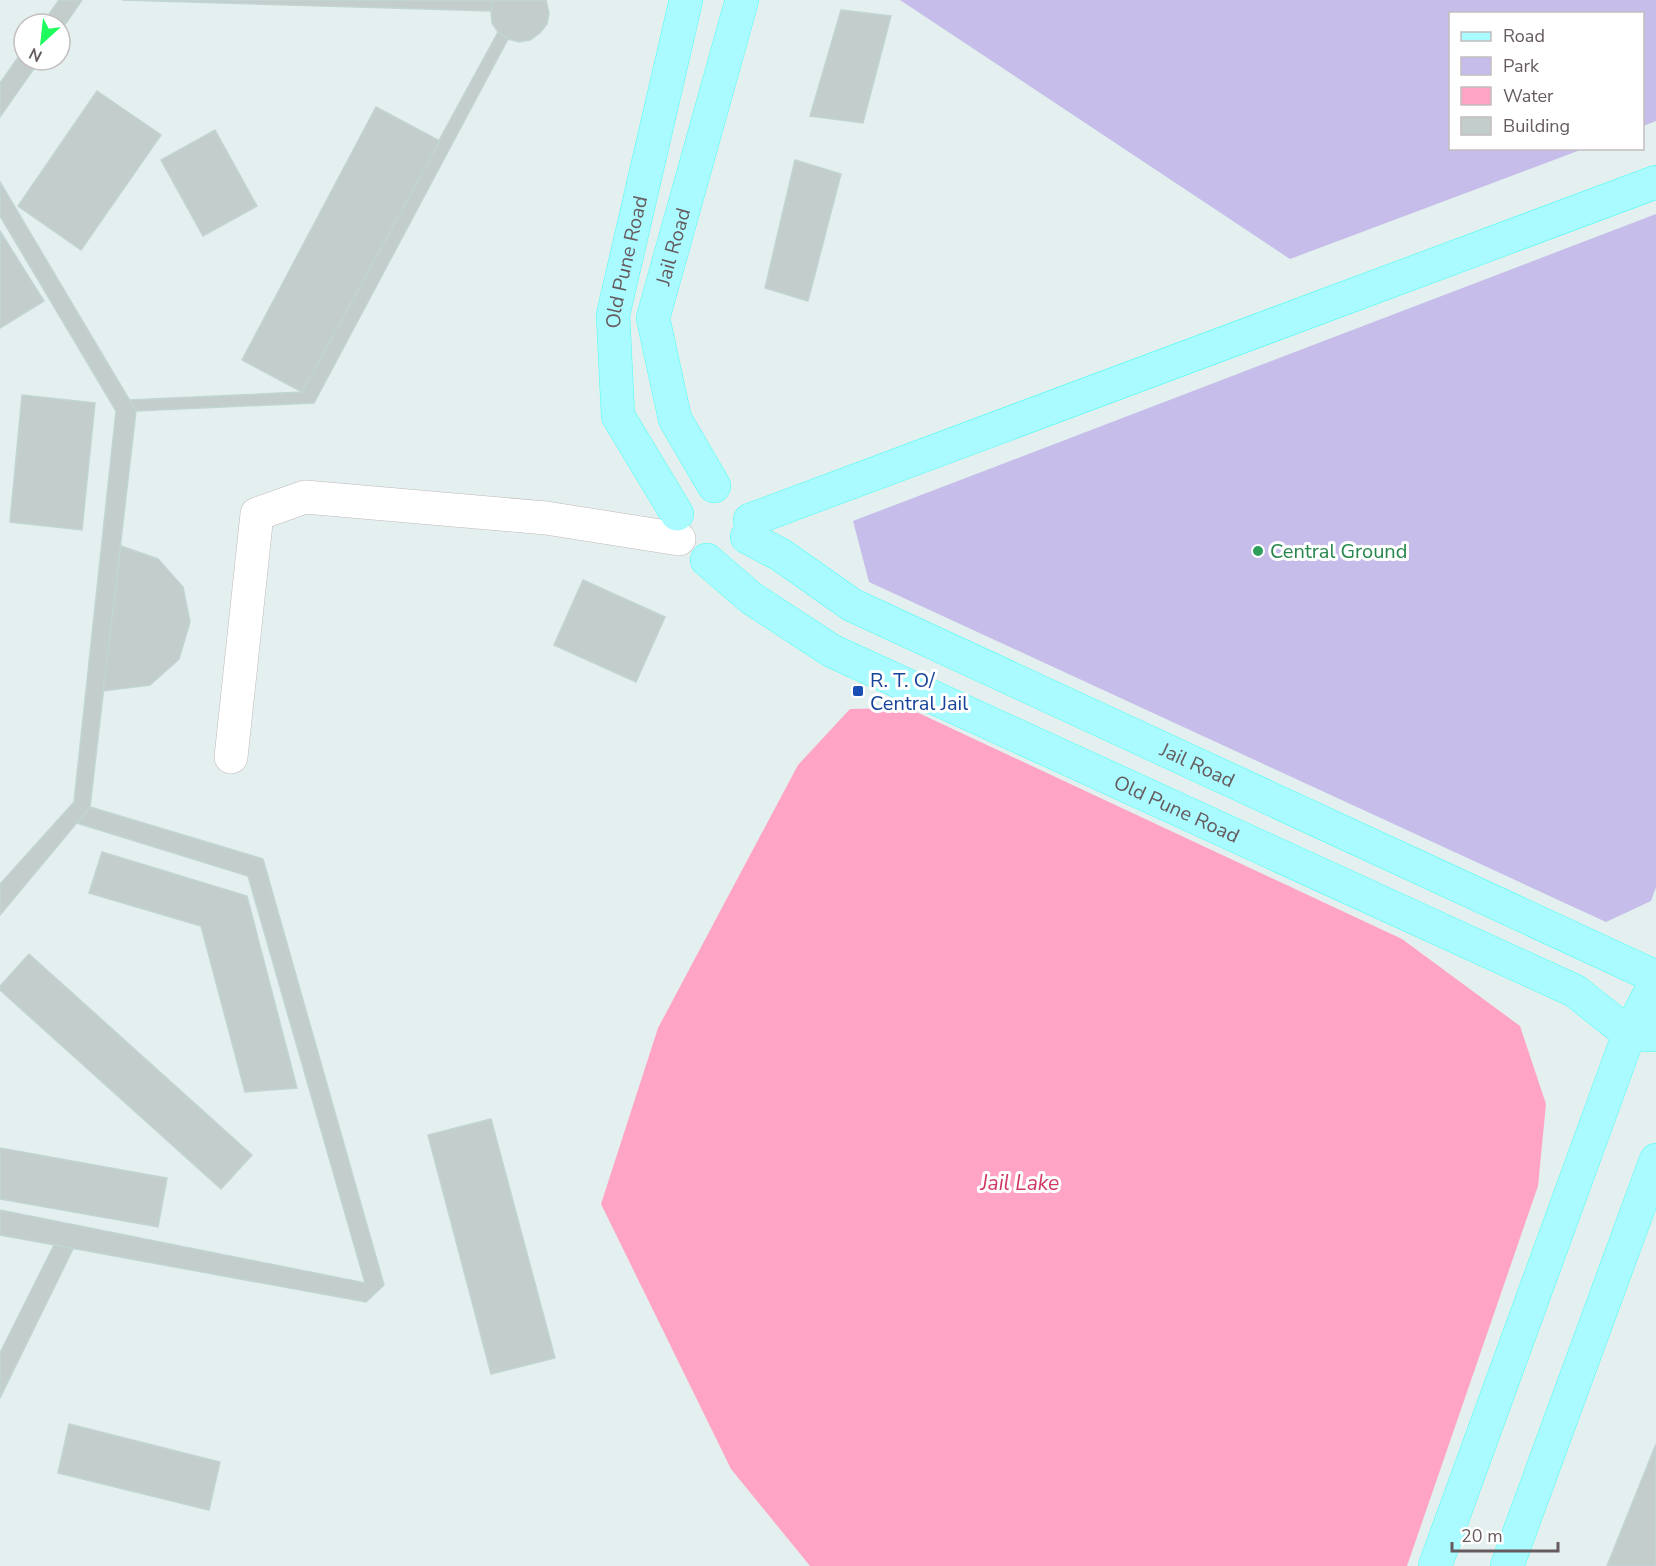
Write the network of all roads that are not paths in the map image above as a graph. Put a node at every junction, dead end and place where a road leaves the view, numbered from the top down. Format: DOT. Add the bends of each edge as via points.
graph roads {
  1 [pos="686,0"];
  2 [pos="742,0"];
  3 [pos="1656,182"];
  4 [pos="714,486"];
  5 [pos="678,526"];
  6 [pos="749,529"];
  7 [pos="707,560"];
  8 [pos="231,757"];
  9 [pos="1656,979"];
  10 [pos="1643,1034"];
  11 [pos="1656,1160"];
  12 [pos="1435,1566"];
  13 [pos="1507,1566"];
  1 -- 5 [label="main road, Old Pune Road" via="613,315 618,416"];
  2 -- 4 [label="main road, Jail Road" via="653,318 675,419"];
  3 -- 6 [label="main road"];
  4 -- 5 [label="main road" via="691,493 682,502"];
  4 -- 6 [label="main road" via="726,488 745,503"];
  5 -- 7 [label="main road" via="687,549"];
  5 -- 8 [label="lane" via="305,497 256,514"];
  6 -- 7 [label="main road" via="742,547 732,555"];
  6 -- 9 [label="main road, Jail Road" via="852,605"];
  7 -- 10 [label="main road, Old Pune Road" via="751,598 832,651 1575,991"];
  9 -- 10 [label="main road"];
  10 -- 12 [label="main road"];
  11 -- 13 [label="main road"];
}
